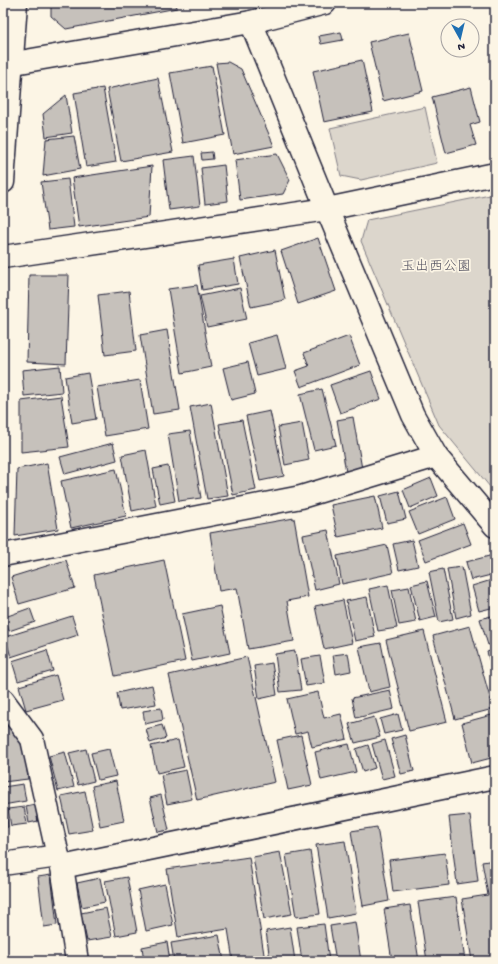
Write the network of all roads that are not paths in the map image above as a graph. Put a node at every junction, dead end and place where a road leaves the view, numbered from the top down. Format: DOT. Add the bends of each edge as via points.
graph roads {
  1 [pos="16,3"];
  2 [pos="325,3"];
  3 [pos="251,22"];
  4 [pos="7,64"];
  5 [pos="495,174"];
  6 [pos="3,182"];
  7 [pos="327,209"];
  8 [pos="3,257"];
  9 [pos="436,456"];
  10 [pos="495,526"];
  11 [pos="3,555"];
  12 [pos="3,700"];
  13 [pos="495,777"];
  14 [pos="60,861"];
  15 [pos="3,864"];
  16 [pos="77,961"];
  1 -- 4 [label="main road"];
  2 -- 3 [label="main road"];
  3 -- 4 [label="main road"];
  3 -- 7 [label="main road"];
  4 -- 6 [label="main road"];
  5 -- 7 [label="main road"];
  7 -- 8 [label="main road"];
  7 -- 9 [label="main road" via="413,415"];
  9 -- 10 [label="main road"];
  9 -- 11 [label="main road" via="301,497"];
  12 -- 14 [label="main road" via="32,739"];
  13 -- 14 [label="main road"];
  14 -- 15 [label="main road"];
  14 -- 16 [label="main road"];
}
